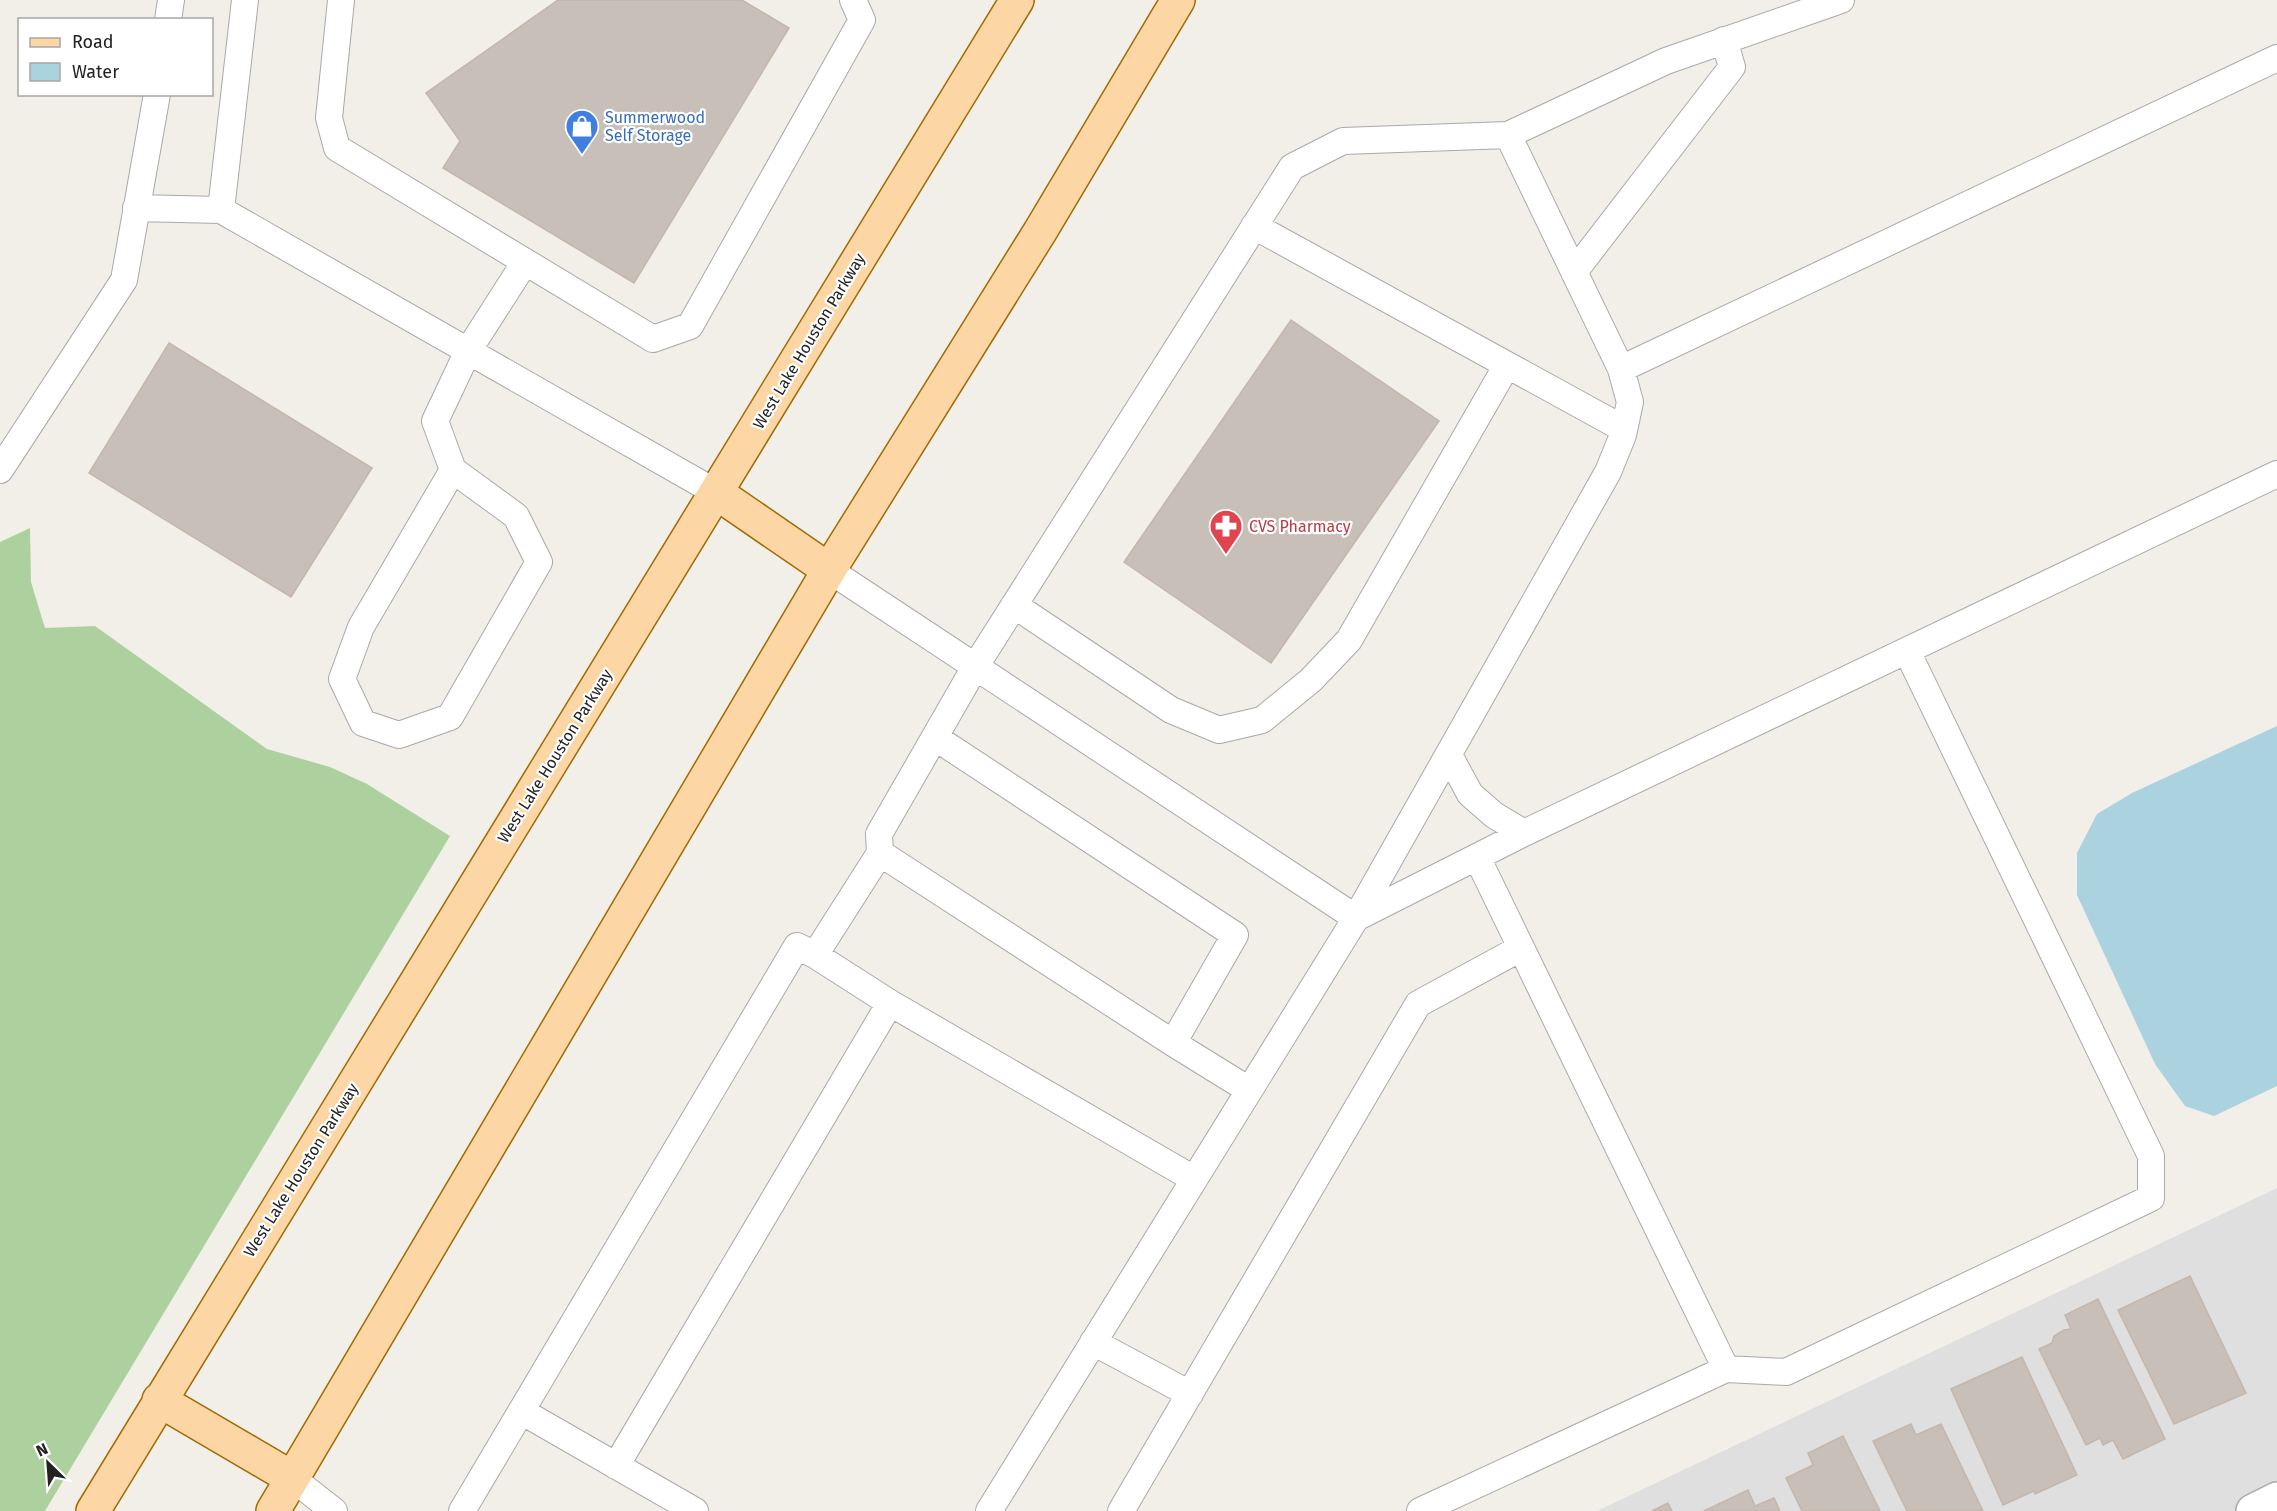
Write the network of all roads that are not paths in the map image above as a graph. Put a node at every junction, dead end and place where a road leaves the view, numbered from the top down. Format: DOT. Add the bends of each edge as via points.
graph roads {
  1 [pos="171,0"];
  2 [pos="245,0"];
  3 [pos="341,0"];
  4 [pos="853,0"];
  5 [pos="1017,0"];
  6 [pos="1178,0"];
  7 [pos="1841,0"];
  8 [pos="168,18"];
  9 [pos="1724,40"];
  10 [pos="2277,58"];
  11 [pos="157,96"];
  12 [pos="1508,135"];
  13 [pos="136,208"];
  14 [pos="221,210"];
  15 [pos="1254,226"];
  16 [pos="525,262"];
  17 [pos="1574,272"];
  18 [pos="468,351"];
  19 [pos="1507,365"];
  20 [pos="1622,369"];
  21 [pos="1624,429"];
  22 [pos="0,470"];
  23 [pos="453,470"];
  24 [pos="2277,474"];
  25 [pos="717,493"];
  26 [pos="829,570"];
  27 [pos="1014,605"];
  28 [pos="1906,651"];
  29 [pos="975,667"];
  30 [pos="936,738"];
  31 [pos="1449,755"];
  32 [pos="1524,833"];
  33 [pos="880,853"];
  34 [pos="1477,857"];
  35 [pos="1356,918"];
  36 [pos="1521,948"];
  37 [pos="815,955"];
  38 [pos="890,1003"];
  39 [pos="1173,1043"];
  40 [pos="1250,1090"];
  41 [pos="1194,1179"];
  42 [pos="1093,1342"];
  43 [pos="1726,1369"];
  44 [pos="1191,1394"];
  45 [pos="159,1400"];
  46 [pos="521,1411"];
  47 [pos="616,1466"];
  48 [pos="292,1478"];
  49 [pos="2277,1499"];
  50 [pos="465,1510"];
  51 [pos="93,1511"];
  52 [pos="273,1511"];
  53 [pos="334,1511"];
  54 [pos="695,1511"];
  55 [pos="989,1511"];
  56 [pos="1121,1511"];
  57 [pos="1420,1511"];
  58 [pos="2253,1511"];
  1 -- 8 [label="lane"];
  2 -- 14 [label="lane"];
  3 -- 16 [label="lane" via="329,117 337,148"];
  4 -- 16 [label="lane" via="862,20 690,326 653,339"];
  5 -- 25 [label="main road, West Lake Houston Parkway"];
  6 -- 26 [label="main road" via="1041,230"];
  7 -- 9 [label="lane"];
  9 -- 12 [label="lane" via="1666,61"];
  9 -- 17 [label="lane" via="1732,67"];
  10 -- 20 [label="lane"];
  11 -- 13 [label="lane"];
  12 -- 15 [label="lane" via="1343,141 1292,166"];
  12 -- 17 [label="lane"];
  13 -- 14 [label="lane"];
  13 -- 22 [label="lane" via="124,280"];
  14 -- 18 [label="lane"];
  15 -- 19 [label="lane"];
  15 -- 27 [label="lane"];
  16 -- 18 [label="lane"];
  17 -- 20 [label="lane"];
  18 -- 23 [label="lane" via="435,421"];
  18 -- 25 [label="lane"];
  19 -- 21 [label="lane"];
  19 -- 27 [label="lane" via="1349,640 1311,680 1262,720 1219,730 1171,710"];
  20 -- 21 [label="lane" via="1630,402"];
  21 -- 31 [label="lane" via="1608,472"];
  23 -- 23 [label="lane" via="516,516 539,562 450,717 399,735 363,723 342,679 361,627"];
  24 -- 28 [label="lane"];
  25 -- 26 [label="main road"];
  25 -- 45 [label="main road, West Lake Houston Parkway"];
  26 -- 29 [label="lane"];
  26 -- 48 [label="main road"];
  27 -- 29 [label="lane"];
  28 -- 32 [label="lane"];
  28 -- 43 [label="lane" via="2151,1156 2151,1198 1786,1372"];
  29 -- 30 [label="lane"];
  29 -- 35 [label="lane"];
  30 -- 33 [label="lane" via="879,834"];
  30 -- 39 [label="lane" via="1235,935"];
  31 -- 32 [label="lane" via="1470,794"];
  31 -- 35 [label="lane"];
  32 -- 34 [label="lane"];
  33 -- 37 [label="lane"];
  33 -- 39 [label="lane"];
  34 -- 35 [label="lane"];
  34 -- 36 [label="lane"];
  35 -- 40 [label="lane"];
  36 -- 43 [label="lane"];
  36 -- 44 [label="lane" via="1418,1004"];
  37 -- 38 [label="lane"];
  37 -- 46 [label="lane" via="797,946"];
  38 -- 41 [label="lane"];
  38 -- 47 [label="lane"];
  39 -- 40 [label="lane"];
  40 -- 41 [label="lane"];
  41 -- 42 [label="lane"];
  42 -- 44 [label="lane"];
  42 -- 55 [label="lane"];
  43 -- 57 [label="lane"];
  44 -- 56 [label="lane"];
  45 -- 48 [label="main road"];
  45 -- 51 [label="main road, West Lake Houston Parkway"];
  46 -- 47 [label="lane"];
  46 -- 50 [label="lane"];
  47 -- 54 [label="lane"];
  48 -- 52 [label="main road"];
  48 -- 53 [label="lane"];
  49 -- 58 [label="street"];
}
